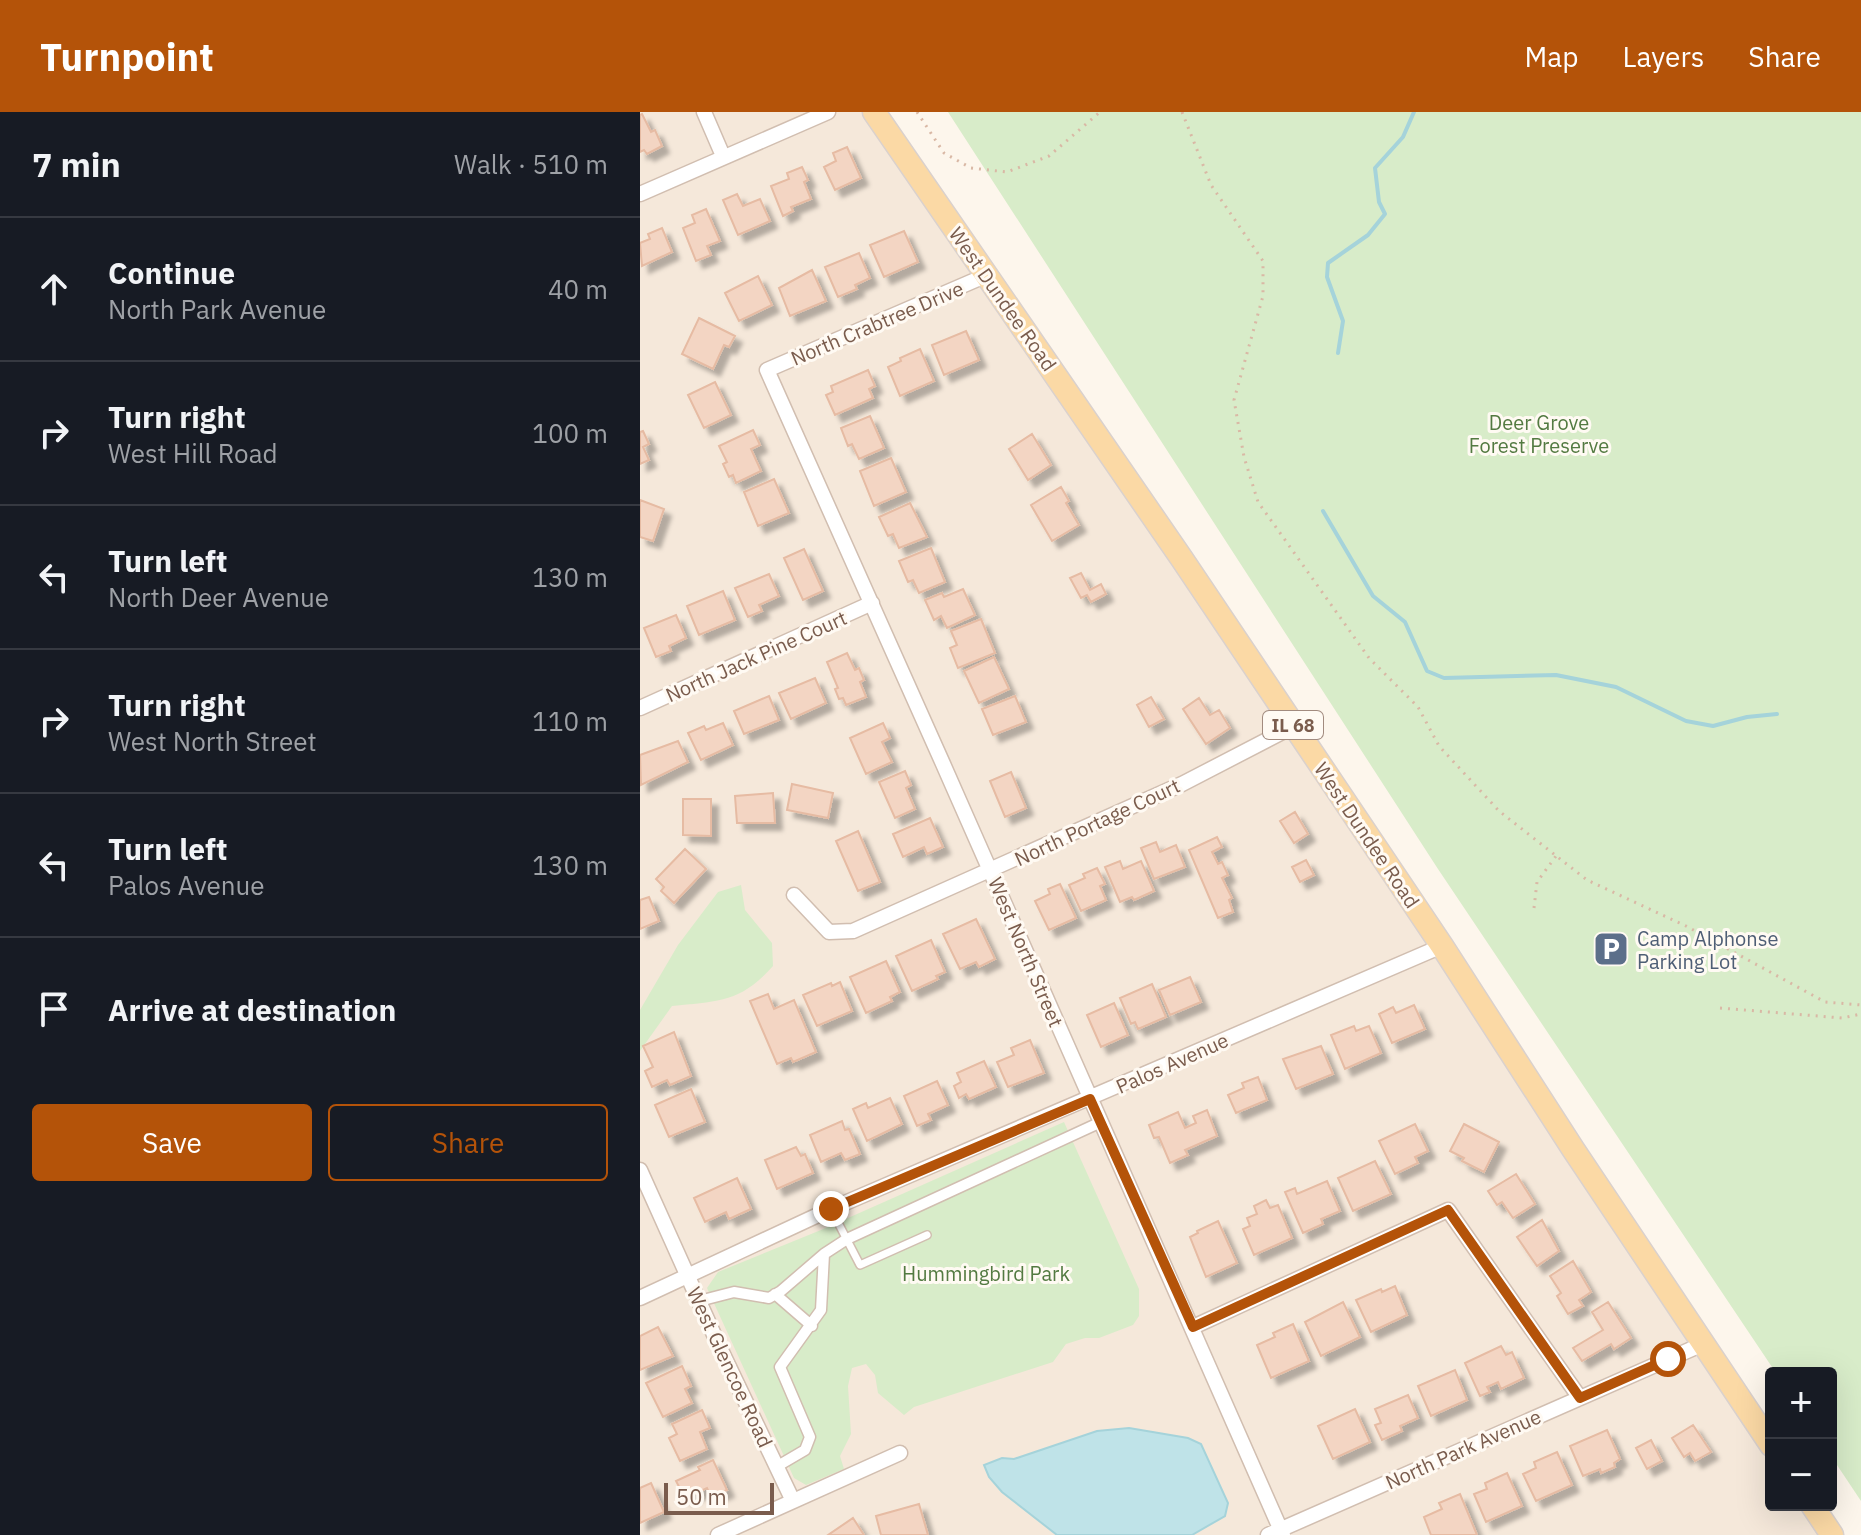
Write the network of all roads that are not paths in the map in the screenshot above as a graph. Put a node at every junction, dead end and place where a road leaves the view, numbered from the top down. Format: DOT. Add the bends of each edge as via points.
graph roads {
  1 [pos="704,112"];
  2 [pos="828,112"];
  3 [pos="874,112"];
  4 [pos="723,156"];
  5 [pos="640,194"];
  6 [pos="987,275"];
  7 [pos="767,370"];
  8 [pos="872,603"];
  9 [pos="640,708"];
  10 [pos="1294,726"];
  11 [pos="991,871"];
  12 [pos="794,895"];
  13 [pos="1442,946"];
  14 [pos="1090,1099"];
  15 [pos="1101,1122"];
  16 [pos="640,1170"];
  17 [pos="831,1209"];
  18 [pos="927,1235"];
  19 [pos="847,1239"];
  20 [pos="824,1254"];
  21 [pos="688,1277"];
  22 [pos="775,1294"];
  23 [pos="640,1298"];
  24 [pos="699,1301"];
  25 [pos="812,1326"];
  26 [pos="1193,1327"];
  27 [pos="1703,1344"];
  28 [pos="1580,1398"];
  29 [pos="1767,1439"];
  30 [pos="900,1453"];
  31 [pos="776,1467"];
  32 [pos="793,1501"];
  33 [pos="1816,1511"];
  34 [pos="1277,1533"];
  35 [pos="718,1535"];
  36 [pos="1832,1535"];
  1 -- 4 [label="street"];
  2 -- 4 [label="street"];
  3 -- 6 [label="main road, West Dundee Road / IL 68"];
  4 -- 5 [label="street"];
  6 -- 7 [label="street, North Crabtree Drive"];
  6 -- 10 [label="main road, West Dundee Road / IL 68"];
  7 -- 8 [label="street, West North Street"];
  8 -- 9 [label="street, North Jack Pine Court"];
  8 -- 11 [label="street, West North Street"];
  10 -- 11 [label="street, North Portage Court"];
  10 -- 13 [label="main road, West Dundee Road / IL 68"];
  11 -- 12 [label="street, North Portage Court" via="853,931 829,932"];
  11 -- 14 [label="street, West North Street"];
  13 -- 14 [label="street, Palos Avenue"];
  13 -- 27 [label="main road, West Dundee Road / IL 68"];
  14 -- 15 [label="street, West North Street"];
  14 -- 17 [label="street, Palos Avenue"];
  15 -- 19 [label="street"];
  15 -- 26 [label="street, West North Street"];
  16 -- 21 [label="street, West Glencoe Road"];
  17 -- 19 [label="lane"];
  17 -- 21 [label="street, Palos Avenue"];
  18 -- 19 [label="lane" via="860,1265"];
  19 -- 20 [label="street"];
  20 -- 22 [label="street"];
  20 -- 25 [label="street" via="821,1310"];
  21 -- 23 [label="street, Palos Avenue"];
  21 -- 24 [label="street, West Glencoe Road"];
  22 -- 24 [label="street" via="769,1298 734,1292"];
  22 -- 25 [label="street"];
  24 -- 31 [label="street, West Glencoe Road"];
  25 -- 31 [label="street" via="780,1367 810,1437 805,1450"];
  26 -- 28 [label="street" via="1448,1210"];
  26 -- 34 [label="street, West North Street"];
  27 -- 28 [label="street, North Park Avenue"];
  27 -- 29 [label="main road, West Dundee Road / IL 68"];
  28 -- 34 [label="street, North Park Avenue"];
  30 -- 32 [label="street"];
  31 -- 32 [label="street, West Glencoe Road"];
  32 -- 35 [label="street"];
  33 -- 36 [label="main road"];
}
